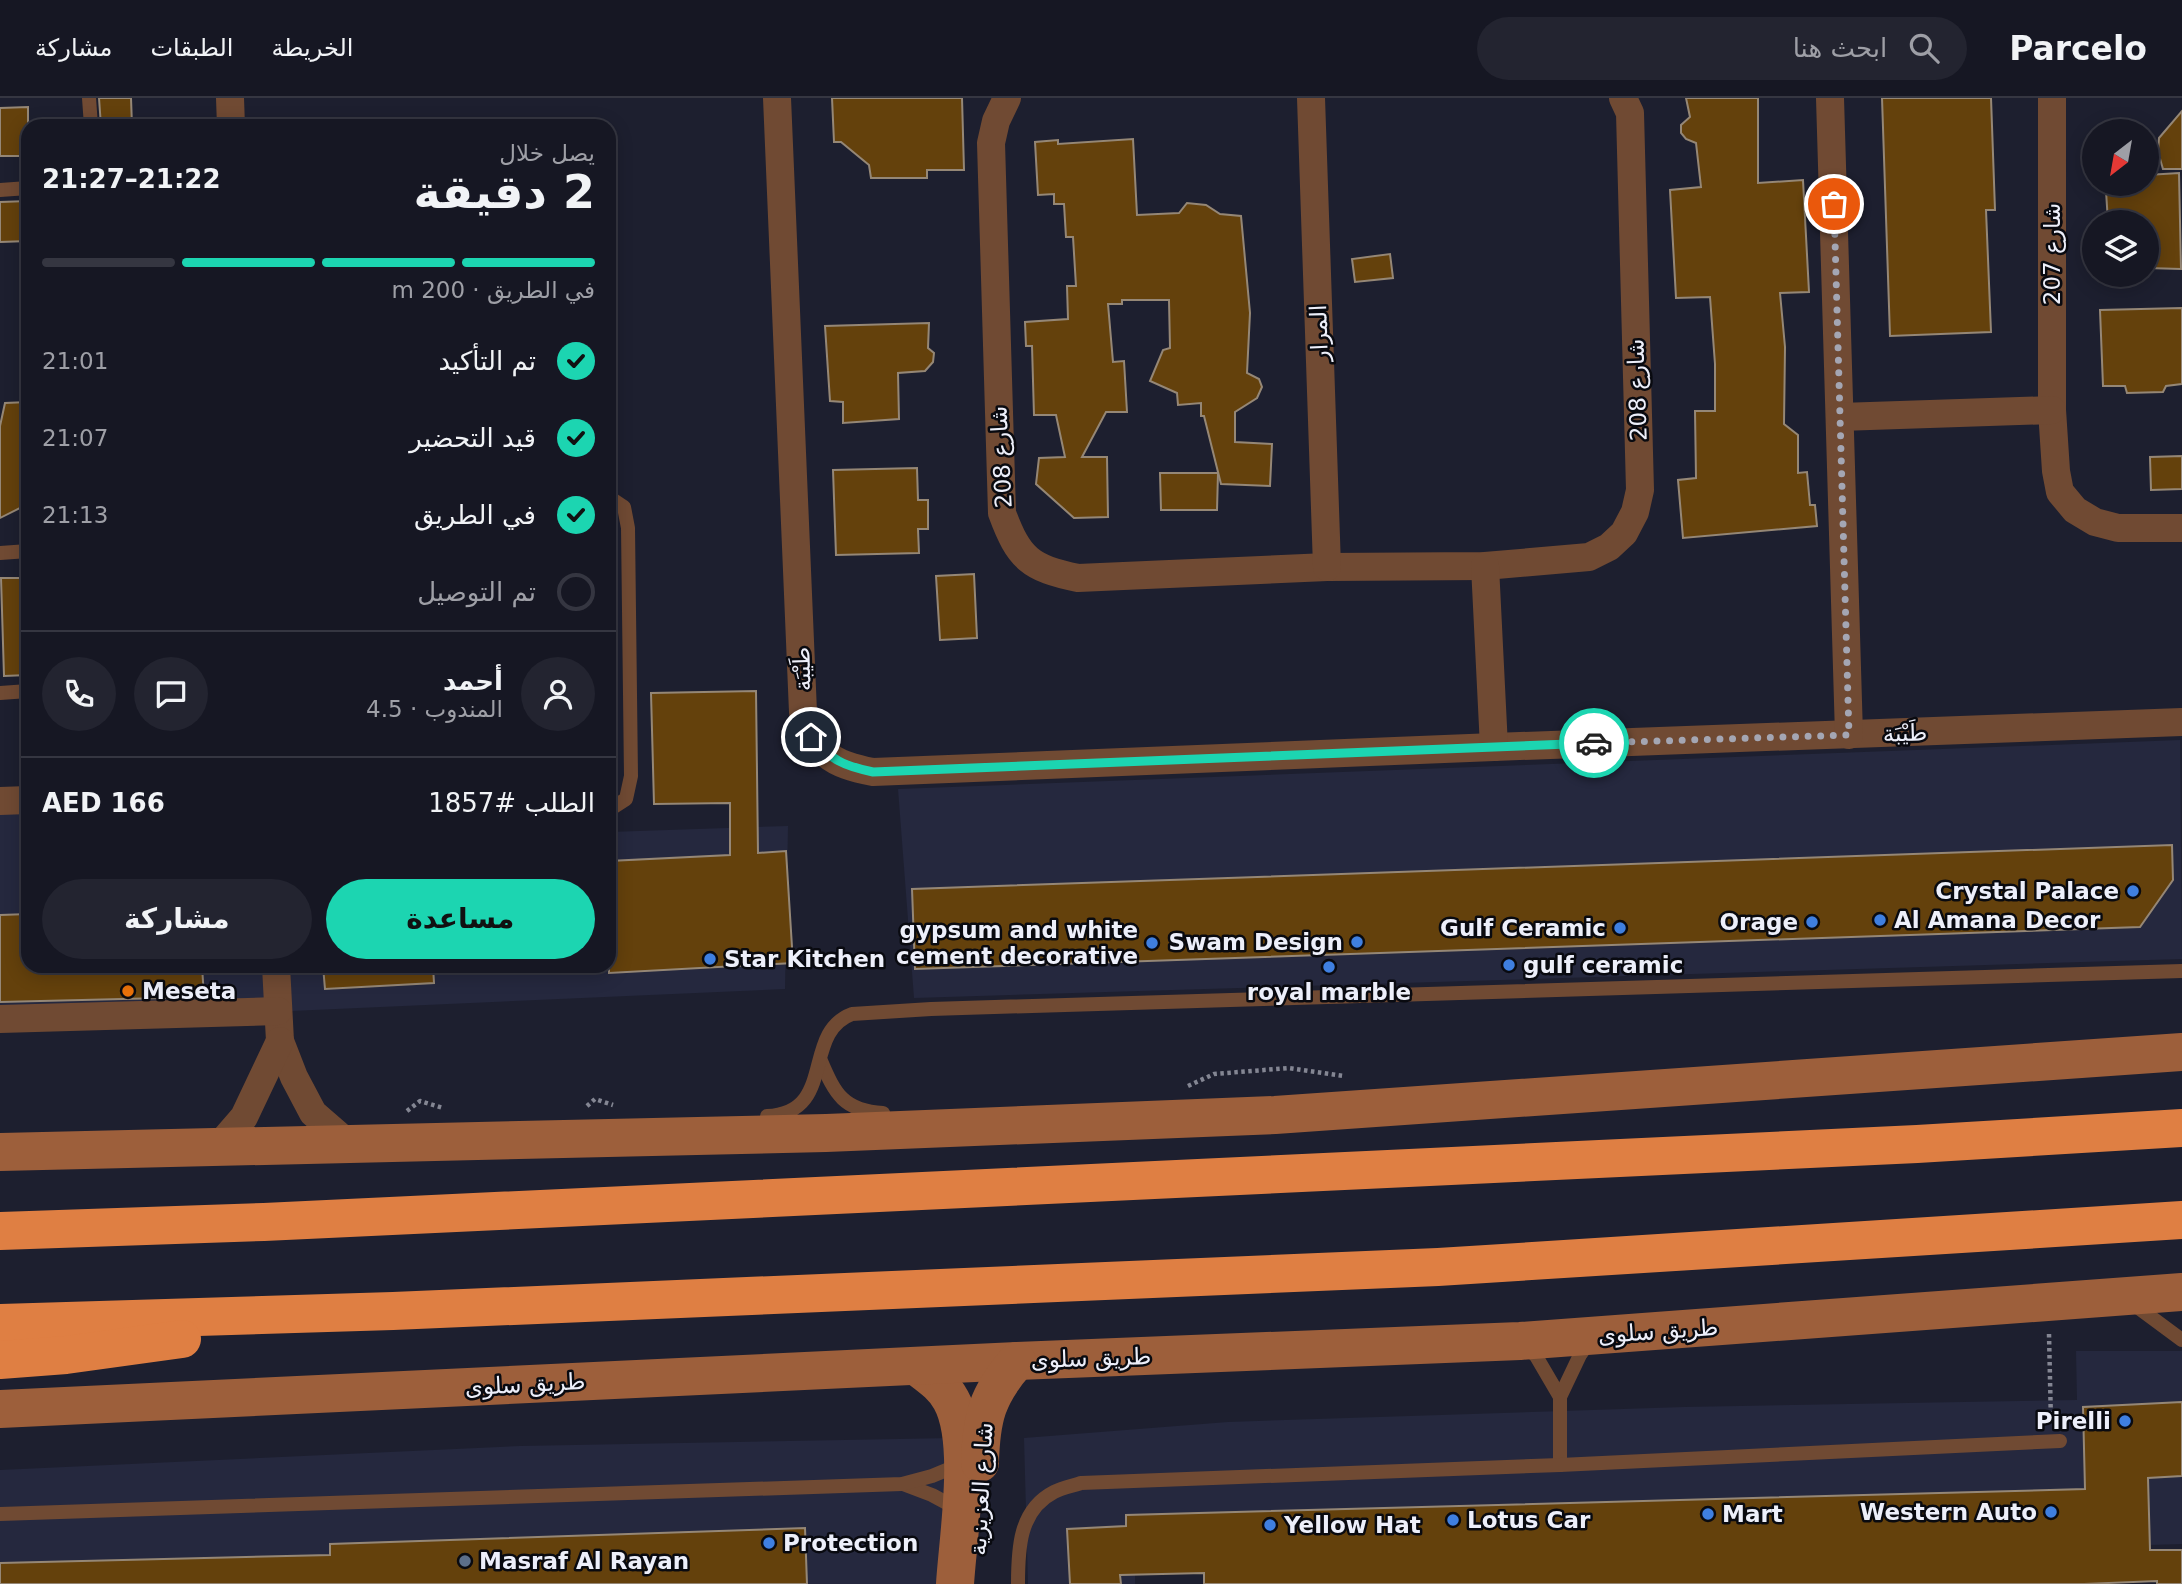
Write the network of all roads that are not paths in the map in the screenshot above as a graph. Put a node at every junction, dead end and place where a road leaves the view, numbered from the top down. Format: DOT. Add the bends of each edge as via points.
graph roads {
  1 [pos="89,98"];
  2 [pos="230,98"];
  3 [pos="777,98"];
  4 [pos="1007,98"];
  5 [pos="1311,98"];
  6 [pos="1623,98"];
  7 [pos="1830,98"];
  8 [pos="2052,98"];
  9 [pos="90,119"];
  10 [pos="231,119"];
  11 [pos="21,188"];
  12 [pos="0,190"];
  13 [pos="2052,410"];
  14 [pos="1840,417"];
  15 [pos="616,502"];
  16 [pos="2182,528"];
  17 [pos="21,552"];
  18 [pos="0,553"];
  19 [pos="1485,566"];
  20 [pos="1327,567"];
  21 [pos="21,692"];
  22 [pos="0,693"];
  23 [pos="2182,722"];
  24 [pos="1849,735"];
  25 [pos="1494,747"];
  26 [pos="21,800"];
  27 [pos="0,801"];
  28 [pos="616,805"];
  29 [pos="2182,971"];
  30 [pos="276,973"];
  31 [pos="278,1012"];
  32 [pos="0,1019"];
  33 [pos="280,1041"];
  34 [pos="2182,1052"];
  35 [pos="821,1062"];
  36 [pos="755,1117"];
  37 [pos="953,1128"];
  38 [pos="2182,1128"];
  39 [pos="351,1146"];
  40 [pos="218,1147"];
  41 [pos="0,1152"];
  42 [pos="0,1208"];
  43 [pos="2182,1220"];
  44 [pos="264,1222"];
  45 [pos="0,1231"];
  46 [pos="2182,1292"];
  47 [pos="2123,1296"];
  48 [pos="393,1311"];
  49 [pos="0,1323"];
  50 [pos="1594,1336"];
  51 [pos="1520,1340"];
  52 [pos="2182,1340"];
  53 [pos="0,1360"];
  54 [pos="1017,1361"];
  55 [pos="916,1366"];
  56 [pos="1560,1397"];
  57 [pos="0,1409"];
  58 [pos="2056,1441"];
  59 [pos="962,1463"];
  60 [pos="1560,1465"];
  61 [pos="902,1484"];
  62 [pos="960,1510"];
  63 [pos="0,1514"];
  64 [pos="955,1584"];
  65 [pos="976,1584"];
  66 [pos="1018,1584"];
  1 -- 9 [label="lane"];
  2 -- 10 [label="street"];
  3 -- 25 [label="street, طَيْبَة" via="803,712 811,737 826,755 873,772"];
  4 -- 20 [label="street, شارع 208" via="991,144 1002,513 1013,541 1027,561 1078,578"];
  5 -- 20 [label="street, المرار"];
  6 -- 19 [label="street, شارع 208" via="1630,113 1640,490 1635,512 1625,533 1589,557"];
  7 -- 14 [label="street"];
  8 -- 13 [label="street, شارع 207"];
  11 -- 12 [label="lane"];
  13 -- 14 [label="street"];
  13 -- 16 [label="street, شارع 207" via="2060,492 2075,510 2118,528"];
  14 -- 24 [label="street"];
  15 -- 28 [label="lane" via="624,507 628,528 631,776 626,799"];
  17 -- 18 [label="lane"];
  19 -- 20 [label="street, شارع 208"];
  19 -- 25 [label="street"];
  21 -- 22 [label="lane"];
  23 -- 24 [label="street, طَيْبَة"];
  24 -- 25 [label="street, طَيْبَة"];
  26 -- 27 [label="street"];
  29 -- 35 [label="lane" via="852,1014 840,1018 832,1028"];
  30 -- 31 [label="street"];
  31 -- 32 [label="street"];
  31 -- 33 [label="street"];
  33 -- 39 [label="street" via="313,1113"];
  33 -- 40 [label="street" via="244,1117"];
  34 -- 37 [label="main road" via="1275,1115"];
  35 -- 36 [label="lane" via="798,1108 782,1116"];
  35 -- 37 [label="lane" via="836,1094 849,1105"];
  37 -- 39 [label="main road" via="713,1127"];
  38 -- 44 [label="highway"];
  39 -- 40 [label="main road"];
  40 -- 41 [label="main road"];
  42 -- 44 [label="highway"];
  43 -- 48 [label="highway" via="1438,1267"];
  44 -- 45 [label="highway"];
  46 -- 47 [label="main road, طريق سلوى"];
  47 -- 50 [label="main road, طريق سلوى"];
  47 -- 52 [label="lane"];
  48 -- 49 [label="highway"];
  48 -- 53 [label="highway"];
  50 -- 51 [label="main road, طريق سلوى"];
  50 -- 56 [label="lane"];
  51 -- 54 [label="main road, طريق سلوى"];
  51 -- 56 [label="lane" via="1536,1356"];
  54 -- 55 [label="main road, طريق سلوى"];
  54 -- 65 [label="main road, شارع العزيزية" via="992,1393 984,1414"];
  55 -- 57 [label="main road, طريق سلوى"];
  55 -- 59 [label="main road, شارع العزيزية" via="951,1400 958,1416"];
  56 -- 60 [label="lane"];
  58 -- 60 [label="lane"];
  59 -- 61 [label="lane"];
  59 -- 62 [label="main road, شارع العزيزية"];
  60 -- 66 [label="lane" via="1081,1483 1055,1491 1037,1504 1024,1526 1018,1550"];
  61 -- 62 [label="lane"];
  61 -- 63 [label="lane"];
  62 -- 64 [label="main road, شارع العزيزية"];
}
